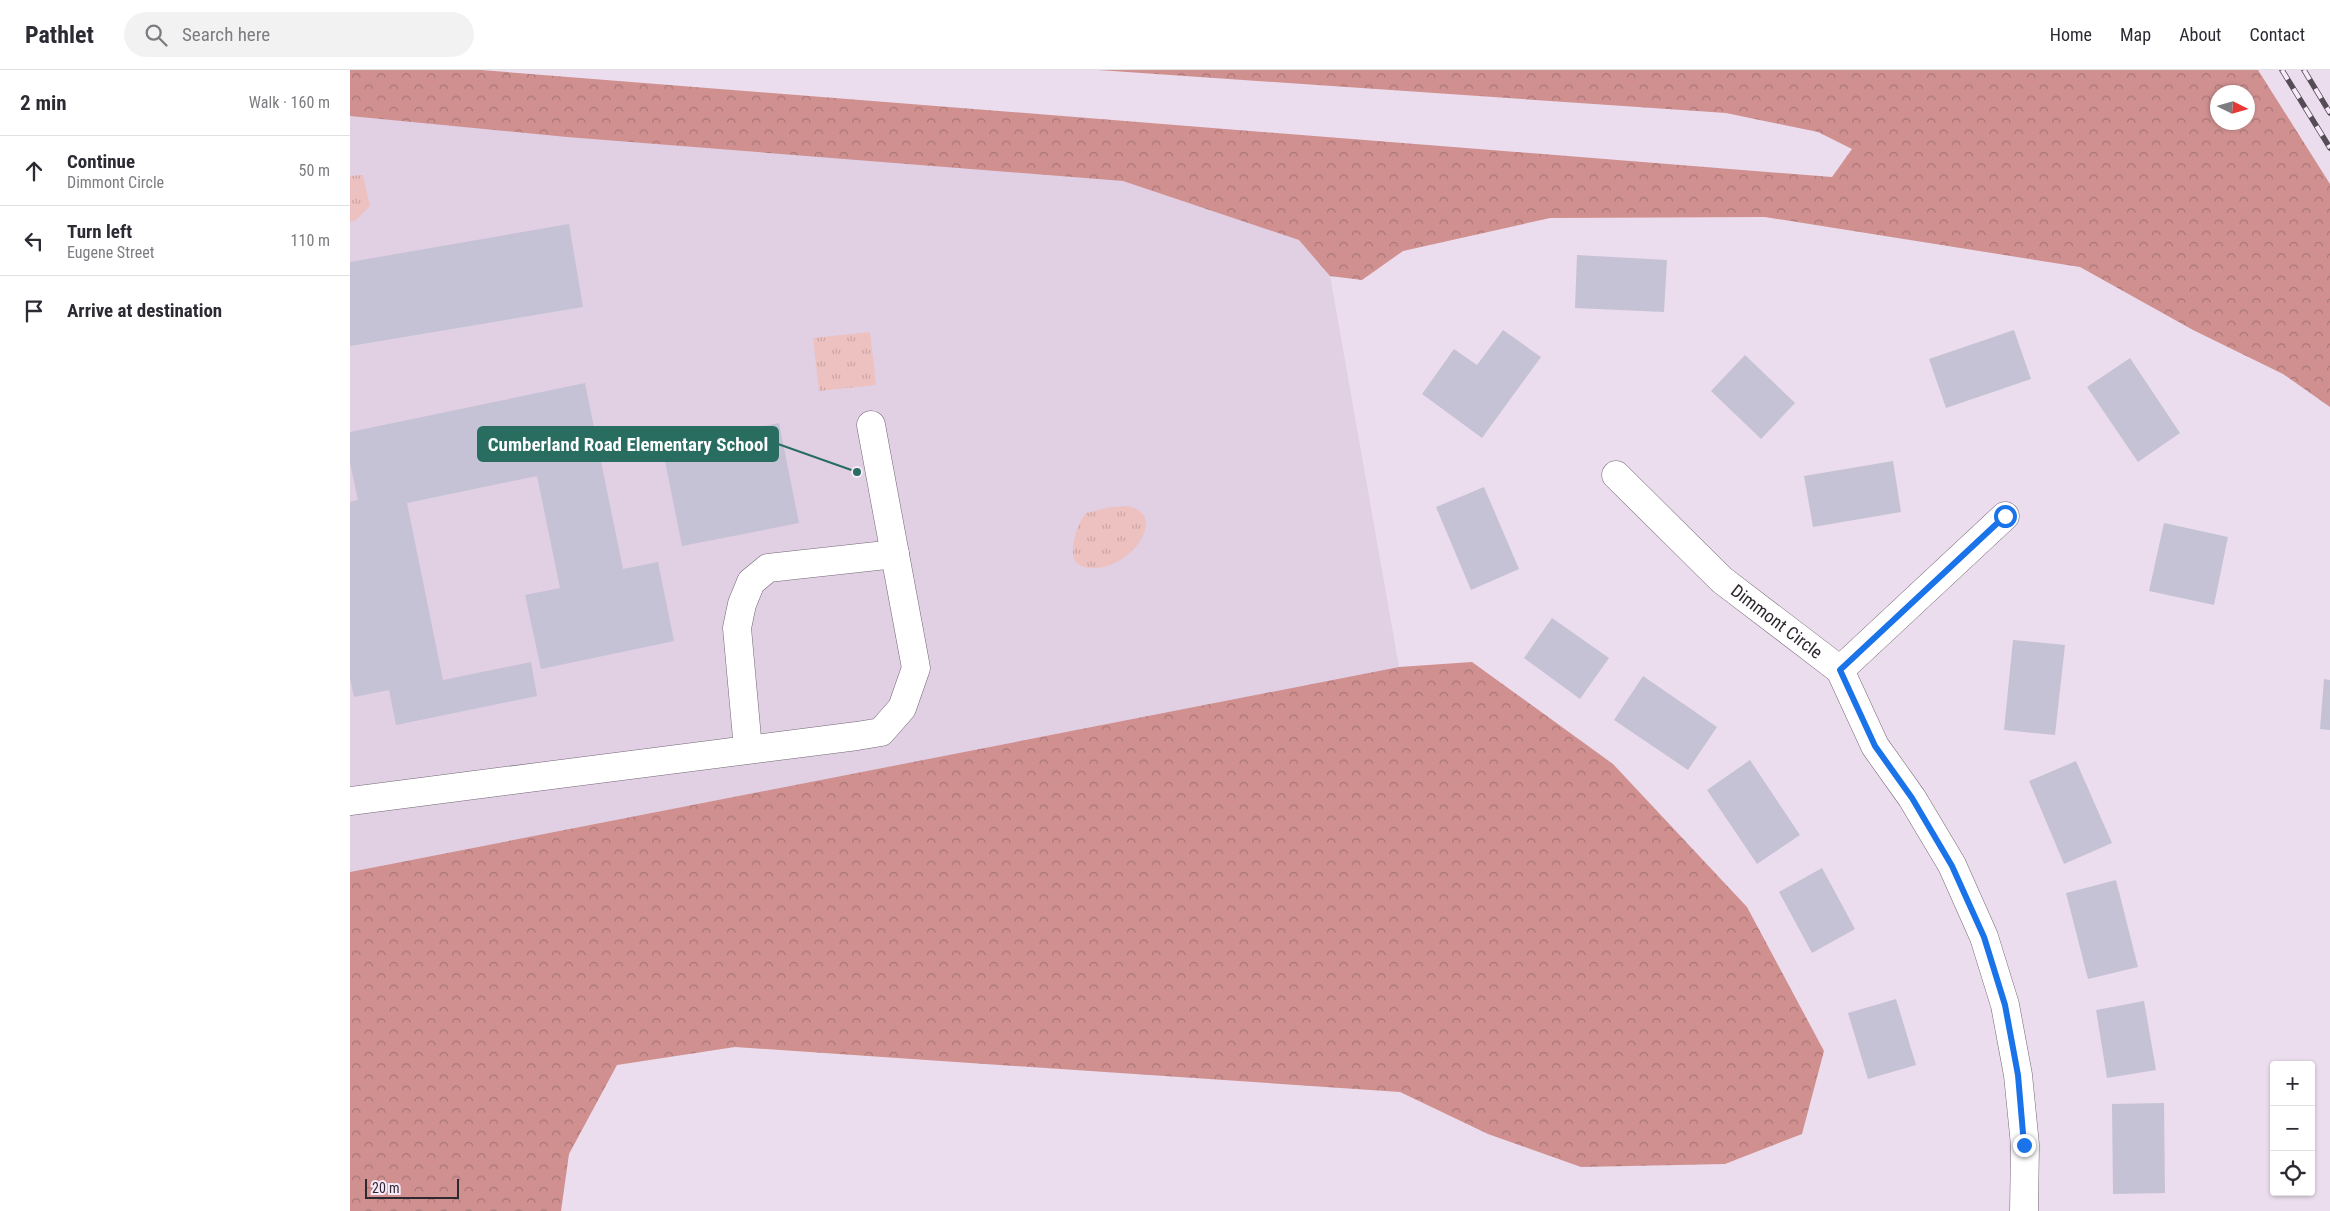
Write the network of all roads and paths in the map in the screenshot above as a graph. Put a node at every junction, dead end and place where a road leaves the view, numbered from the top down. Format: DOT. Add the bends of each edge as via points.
graph roads {
  1 [pos="871,425"];
  2 [pos="1616,475"];
  3 [pos="2005,516"];
  4 [pos="895,554"];
  5 [pos="1840,670"];
  6 [pos="748,749"];
  7 [pos="350,801"];
  8 [pos="2024,1211"];
  1 -- 4 [label="street"];
  2 -- 5 [label="street, Dimmont Circle" via="1722,580"];
  3 -- 5 [label="street, Dimmont Circle"];
  4 -- 6 [label="street" via="768,568 751,582 736,628"];
  4 -- 6 [label="street" via="916,668 902,708 881,732"];
  5 -- 8 [label="street" via="1875,746 1912,798 1952,866 1984,937 2005,1005 2018,1075 2024,1145"];
  6 -- 7 [label="street"];
}
